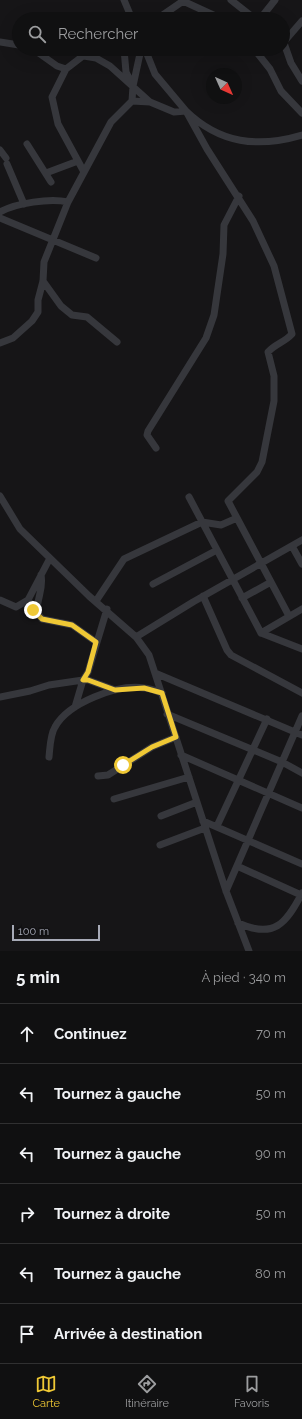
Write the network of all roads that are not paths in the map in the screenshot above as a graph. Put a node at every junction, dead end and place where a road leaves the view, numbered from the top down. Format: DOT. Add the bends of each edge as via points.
graph roads {
  1 [pos="231,0"];
  2 [pos="276,0"];
  3 [pos="125,1"];
  4 [pos="179,1"];
  5 [pos="195,3"];
  6 [pos="126,12"];
  7 [pos="166,12"];
  8 [pos="210,12"];
  9 [pos="246,12"];
  10 [pos="266,12"];
  11 [pos="302,21"];
  12 [pos="290,36"];
  13 [pos="0,42"];
  14 [pos="12,44"];
  15 [pos="43,56"];
  16 [pos="84,56"];
  17 [pos="125,56"];
  18 [pos="139,56"];
  19 [pos="148,56"];
  20 [pos="260,56"];
  21 [pos="289,56"];
  22 [pos="66,69"];
  23 [pos="302,81"];
  24 [pos="133,86"];
  25 [pos="132,101"];
  26 [pos="150,102"];
  27 [pos="186,111"];
  28 [pos="302,113"];
  29 [pos="302,135"];
  30 [pos="27,144"];
  31 [pos="0,150"];
  32 [pos="78,161"];
  33 [pos="84,172"];
  34 [pos="46,173"];
  35 [pos="51,182"];
  36 [pos="239,196"];
  37 [pos="68,202"];
  38 [pos="24,204"];
  39 [pos="0,212"];
  40 [pos="0,218"];
  41 [pos="53,239"];
  42 [pos="96,258"];
  43 [pos="42,281"];
  44 [pos="117,342"];
  45 [pos="0,343"];
  46 [pos="156,448"];
  47 [pos="0,496"];
  48 [pos="189,496"];
  49 [pos="237,518"];
  50 [pos="202,522"];
  51 [pos="302,540"];
  52 [pos="292,546"];
  53 [pos="217,550"];
  54 [pos="50,558"];
  55 [pos="260,564"];
  56 [pos="302,564"];
  57 [pos="41,575"];
  58 [pos="232,580"];
  59 [pos="271,582"];
  60 [pos="154,584"];
  61 [pos="203,596"];
  62 [pos="242,598"];
  63 [pos="0,600"];
  64 [pos="28,600"];
  65 [pos="96,601"];
  66 [pos="107,609"];
  67 [pos="300,611"];
  68 [pos="37,614"];
  69 [pos="289,616"];
  70 [pos="261,633"];
  71 [pos="136,637"];
  72 [pos="96,642"];
  73 [pos="302,650"];
  74 [pos="155,673"];
  75 [pos="83,680"];
  76 [pos="115,690"];
  77 [pos="162,693"];
  78 [pos="302,693"];
  79 [pos="0,697"];
  80 [pos="75,707"];
  81 [pos="167,714"];
  82 [pos="302,716"];
  83 [pos="267,719"];
  84 [pos="298,733"];
  85 [pos="176,737"];
  86 [pos="253,750"];
  87 [pos="181,755"];
  88 [pos="49,757"];
  89 [pos="282,762"];
  90 [pos="302,773"];
  91 [pos="98,776"];
  92 [pos="189,777"];
  93 [pos="239,779"];
  94 [pos="268,793"];
  95 [pos="114,799"];
  96 [pos="197,802"];
  97 [pos="302,808"];
  98 [pos="161,816"];
  99 [pos="204,825"];
  100 [pos="217,826"];
  101 [pos="248,840"];
  102 [pos="160,845"];
  103 [pos="302,864"];
  104 [pos="237,866"];
  105 [pos="226,891"];
  106 [pos="301,894"];
  107 [pos="238,923"];
  108 [pos="248,951"];
  1 -- 9 [label="street"];
  2 -- 10 [label="street"];
  3 -- 6 [label="street"];
  4 -- 5 [label="street"];
  4 -- 7 [label="street"];
  5 -- 8 [label="street"];
  11 -- 12 [label="street"];
  13 -- 14 [label="street"];
  15 -- 22 [label="street"];
  16 -- 22 [label="street"];
  16 -- 24 [label="street" via="96,58 110,66"];
  17 -- 24 [label="street" via="126,72"];
  18 -- 24 [label="street"];
  19 -- 27 [label="street" via="155,74"];
  20 -- 28 [label="street" via="270,69 281,91"];
  21 -- 23 [label="street"];
  22 -- 32 [label="street" via="52,97 58,124"];
  24 -- 25 [label="street"];
  24 -- 26 [label="street"];
  25 -- 26 [label="street"];
  25 -- 33 [label="street" via="111,122"];
  26 -- 27 [label="street" via="174,112"];
  27 -- 29 [label="street" via="197,122 211,130 250,143"];
  27 -- 36 [label="street" via="207,149"];
  30 -- 34 [label="street"];
  31 -- 38 [label="street"];
  32 -- 33 [label="street"];
  32 -- 34 [label="street"];
  33 -- 37 [label="street"];
  34 -- 35 [label="street"];
  36 -- 46 [label="street" via="224,225 223,254 214,315 206,338 148,431 147,435"];
  36 -- 49 [label="street" via="254,221 274,266 292,334 268,352 274,376 274,401 262,462 257,472 228,501"];
  37 -- 38 [label="street" via="57,200"];
  37 -- 41 [label="street"];
  38 -- 39 [label="street"];
  40 -- 41 [label="street"];
  41 -- 42 [label="street"];
  41 -- 43 [label="street" via="44,262"];
  43 -- 44 [label="street" via="61,306 72,315 87,317"];
  43 -- 45 [label="street" via="38,312 32,321 13,338"];
  47 -- 54 [label="street" via="20,529"];
  48 -- 50 [label="street"];
  49 -- 50 [label="street" via="220,525"];
  49 -- 55 [label="street"];
  50 -- 53 [label="street"];
  50 -- 65 [label="street" via="124,558"];
  51 -- 52 [label="street"];
  52 -- 55 [label="street"];
  52 -- 56 [label="street"];
  53 -- 58 [label="street"];
  53 -- 60 [label="street"];
  54 -- 57 [label="street"];
  54 -- 65 [label="street"];
  55 -- 58 [label="street"];
  55 -- 59 [label="street"];
  57 -- 64 [label="street"];
  57 -- 68 [label="street" via="43,586 36,602"];
  58 -- 61 [label="street"];
  58 -- 62 [label="street"];
  59 -- 62 [label="street"];
  59 -- 69 [label="street"];
  61 -- 71 [label="street"];
  61 -- 78 [label="street" via="232,656"];
  62 -- 70 [label="street"];
  63 -- 64 [label="street" via="16,607"];
  64 -- 68 [label="street"];
  65 -- 66 [label="street"];
  66 -- 71 [label="street"];
  66 -- 72 [label="street"];
  67 -- 69 [label="street"];
  68 -- 72 [label="street" via="42,619 72,625"];
  69 -- 70 [label="street"];
  70 -- 73 [label="street"];
  71 -- 74 [label="street" via="149,655"];
  72 -- 75 [label="street" via="88,672"];
  74 -- 77 [label="street"];
  74 -- 83 [label="street"];
  75 -- 76 [label="street"];
  75 -- 79 [label="street"];
  75 -- 80 [label="street"];
  76 -- 77 [label="street" via="144,688"];
  76 -- 80 [label="street"];
  77 -- 81 [label="street"];
  80 -- 88 [label="street" via="61,717 54,729"];
  81 -- 85 [label="street"];
  81 -- 86 [label="street"];
  82 -- 84 [label="street"];
  83 -- 84 [label="street"];
  83 -- 86 [label="street"];
  84 -- 89 [label="street"];
  85 -- 87 [label="street"];
  85 -- 91 [label="street" via="152,747 108,775"];
  86 -- 89 [label="street"];
  86 -- 93 [label="street"];
  87 -- 92 [label="street"];
  87 -- 93 [label="street"];
  89 -- 90 [label="street"];
  89 -- 94 [label="street"];
  92 -- 95 [label="street"];
  92 -- 96 [label="street"];
  93 -- 94 [label="street"];
  93 -- 100 [label="street"];
  94 -- 97 [label="street"];
  94 -- 101 [label="street"];
  96 -- 98 [label="street"];
  96 -- 99 [label="street"];
  99 -- 100 [label="street"];
  99 -- 102 [label="street"];
  99 -- 105 [label="street"];
  100 -- 101 [label="street"];
  101 -- 103 [label="street"];
  101 -- 104 [label="street"];
  104 -- 105 [label="street"];
  104 -- 106 [label="street"];
  105 -- 107 [label="street"];
  106 -- 107 [label="street" via="290,915 280,925 253,930"];
  107 -- 108 [label="street"];
}
